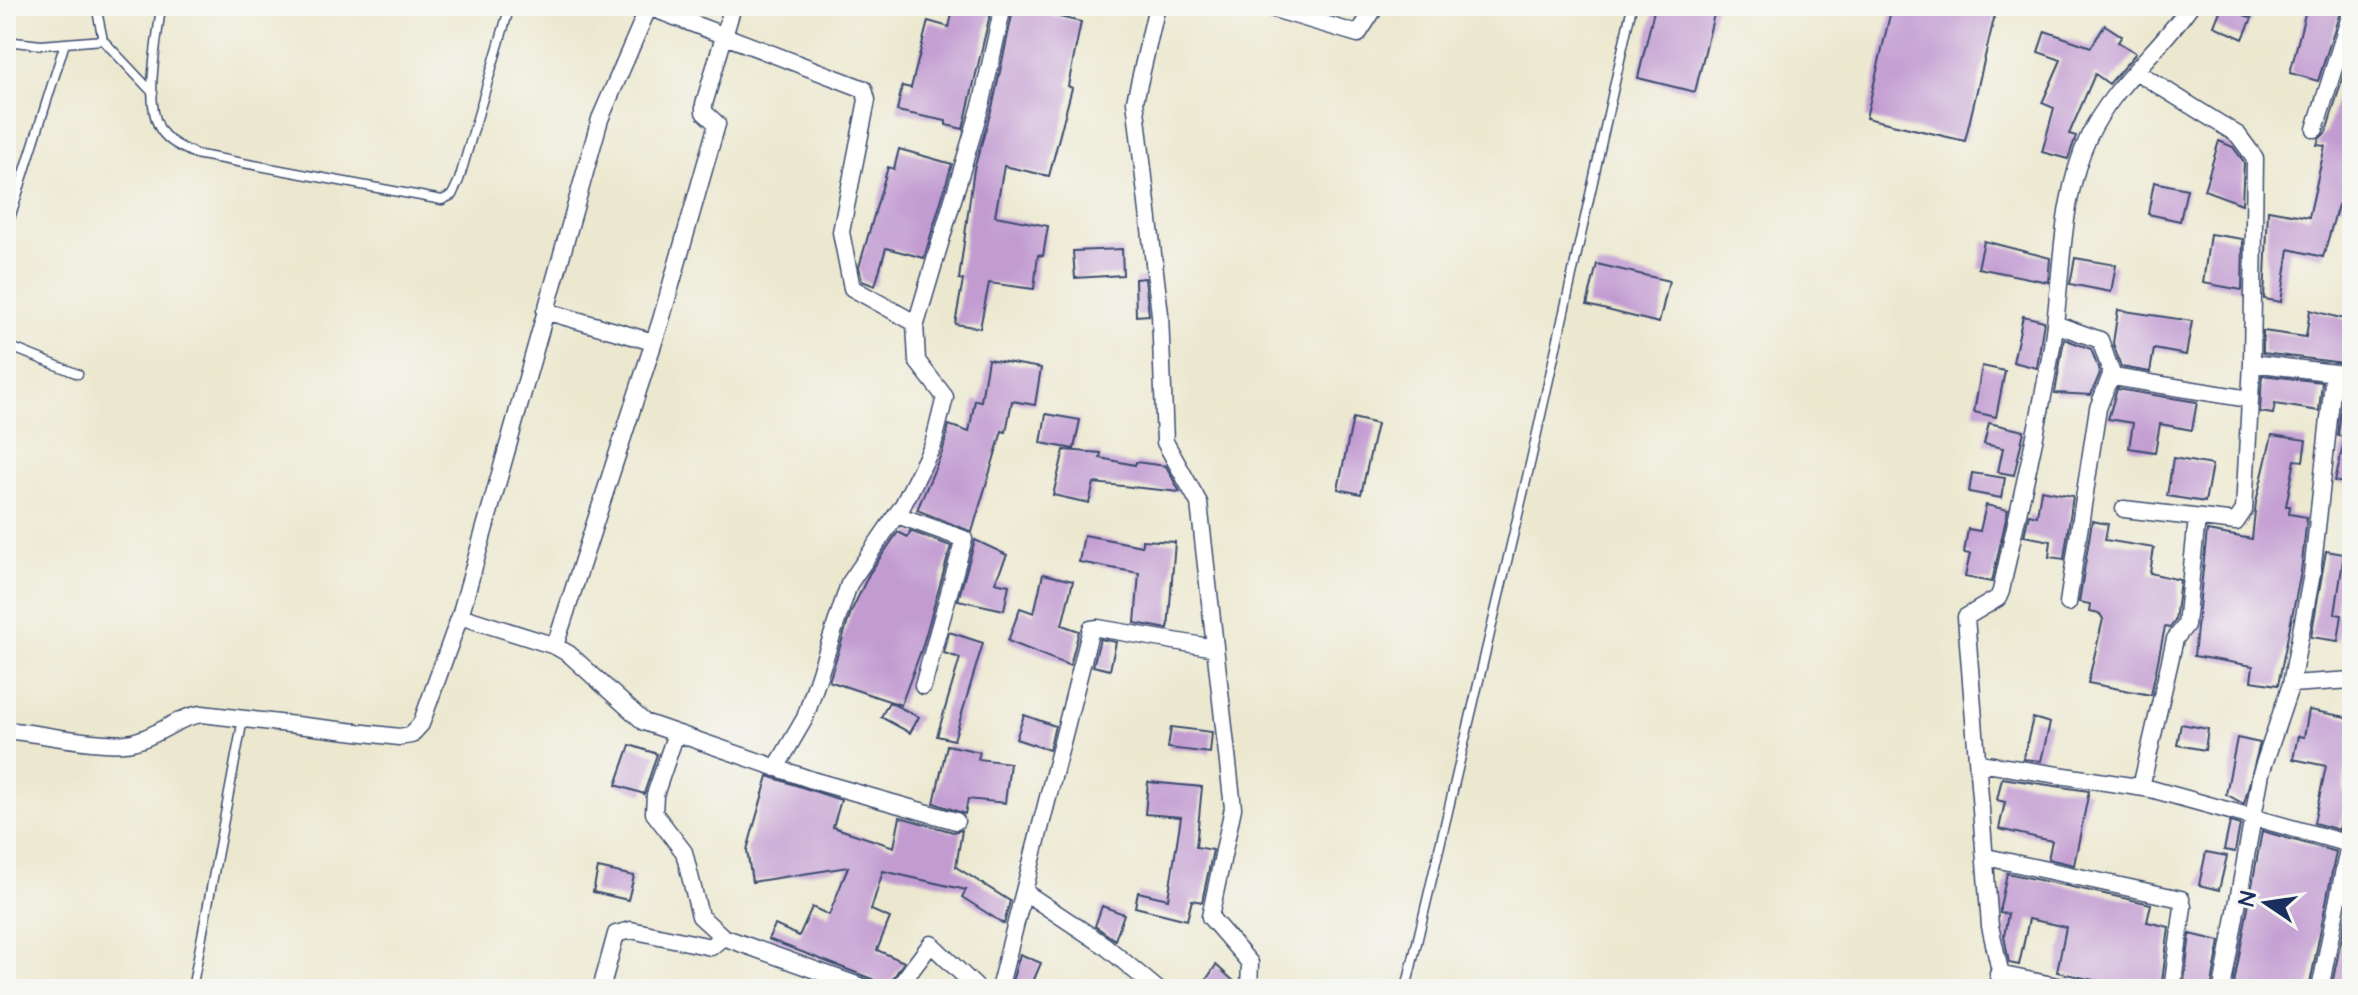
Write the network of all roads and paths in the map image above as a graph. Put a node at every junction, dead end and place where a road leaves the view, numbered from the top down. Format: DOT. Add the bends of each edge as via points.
graph roads {
  1 [pos="96,6"];
  2 [pos="161,6"];
  3 [pos="510,6"];
  4 [pos="649,6"];
  5 [pos="733,6"];
  6 [pos="1003,6"];
  7 [pos="1157,6"];
  8 [pos="1264,6"];
  9 [pos="1376,6"];
  10 [pos="1632,6"];
  11 [pos="2190,6"];
  12 [pos="2352,10"];
  13 [pos="724,34"];
  14 [pos="103,40"];
  15 [pos="6,41"];
  16 [pos="65,43"];
  17 [pos="2137,72"];
  18 [pos="153,93"];
  19 [pos="2315,129"];
  20 [pos="6,231"];
  21 [pos="545,311"];
  22 [pos="916,324"];
  23 [pos="2055,324"];
  24 [pos="653,342"];
  25 [pos="6,345"];
  26 [pos="2252,363"];
  27 [pos="2334,373"];
  28 [pos="78,374"];
  29 [pos="2111,375"];
  30 [pos="2352,375"];
  31 [pos="2249,399"];
  32 [pos="2124,509"];
  33 [pos="897,515"];
  34 [pos="2197,518"];
  35 [pos="2068,603"];
  36 [pos="460,616"];
  37 [pos="555,646"];
  38 [pos="1215,648"];
  39 [pos="2352,680"];
  40 [pos="2291,684"];
  41 [pos="923,686"];
  42 [pos="243,718"];
  43 [pos="6,730"];
  44 [pos="676,733"];
  45 [pos="1979,763"];
  46 [pos="776,768"];
  47 [pos="2141,787"];
  48 [pos="2253,816"];
  49 [pos="956,821"];
  50 [pos="2350,845"];
  51 [pos="1986,857"];
  52 [pos="1026,893"];
  53 [pos="723,937"];
  54 [pos="2001,981"];
  55 [pos="192,989"];
  56 [pos="601,989"];
  57 [pos="868,989"];
  58 [pos="897,989"];
  59 [pos="978,989"];
  60 [pos="999,989"];
  61 [pos="1157,989"];
  62 [pos="1249,989"];
  63 [pos="1406,989"];
  64 [pos="2072,989"];
  65 [pos="2172,989"];
  66 [pos="2222,989"];
  67 [pos="2320,989"];
  1 -- 14 [label="lane"];
  2 -- 18 [label="lane"];
  3 -- 18 [label="lane" via="459,180 447,199 195,154 174,144 160,128"];
  4 -- 13 [label="street"];
  4 -- 21 [label="street" via="600,119"];
  5 -- 13 [label="street"];
  6 -- 22 [label="street" via="982,102"];
  7 -- 38 [label="street" via="1135,110 1160,314 1165,442 1199,503"];
  8 -- 9 [label="street" via="1358,34"];
  10 -- 63 [label="lane"];
  11 -- 17 [label="street"];
  12 -- 19 [label="street"];
  13 -- 22 [label="street" via="864,89 867,100 841,232 852,288"];
  13 -- 24 [label="street" via="703,108 717,126"];
  14 -- 16 [label="lane"];
  14 -- 18 [label="lane"];
  15 -- 16 [label="lane"];
  16 -- 20 [label="lane"];
  17 -- 23 [label="street" via="2095,125 2078,161"];
  17 -- 26 [label="street" via="2238,135 2255,158"];
  21 -- 24 [label="street"];
  21 -- 36 [label="street"];
  22 -- 33 [label="street" via="917,361 946,397 933,445"];
  23 -- 29 [label="street" via="2100,340"];
  23 -- 45 [label="street" via="2001,591 1966,617"];
  24 -- 37 [label="street"];
  25 -- 28 [label="lane"];
  26 -- 27 [label="street"];
  26 -- 31 [label="street"];
  27 -- 30 [label="street"];
  27 -- 40 [label="street" via="2312,574"];
  29 -- 31 [label="street"];
  29 -- 35 [label="street" via="2098,408"];
  31 -- 34 [label="street" via="2243,515 2236,522"];
  32 -- 34 [label="street"];
  33 -- 41 [label="street" via="964,539"];
  33 -- 46 [label="street" via="849,584 805,718"];
  34 -- 47 [label="street" via="2186,625 2175,639"];
  36 -- 37 [label="street"];
  36 -- 42 [label="street" via="421,724 411,735"];
  37 -- 44 [label="street" via="639,718"];
  38 -- 52 [label="street" via="1091,629"];
  38 -- 62 [label="street" via="1233,808 1210,917 1250,963"];
  39 -- 40 [label="street"];
  40 -- 48 [label="street" via="2261,773"];
  42 -- 43 [label="street" via="189,716 128,743"];
  42 -- 55 [label="lane"];
  44 -- 46 [label="street"];
  44 -- 53 [label="street" via="654,813 684,852 700,916"];
  45 -- 47 [label="street"];
  45 -- 51 [label="street"];
  46 -- 49 [label="street"];
  47 -- 48 [label="street"];
  48 -- 50 [label="street"];
  48 -- 66 [label="street"];
  50 -- 67 [label="street"];
  51 -- 54 [label="street"];
  51 -- 65 [label="street" via="2181,899"];
  52 -- 60 [label="street"];
  52 -- 61 [label="street" via="1104,945"];
  53 -- 56 [label="street" via="711,947 631,930 616,934"];
  53 -- 57 [label="street"];
  54 -- 64 [label="street"];
  58 -- 59 [label="street" via="931,944"];
}
